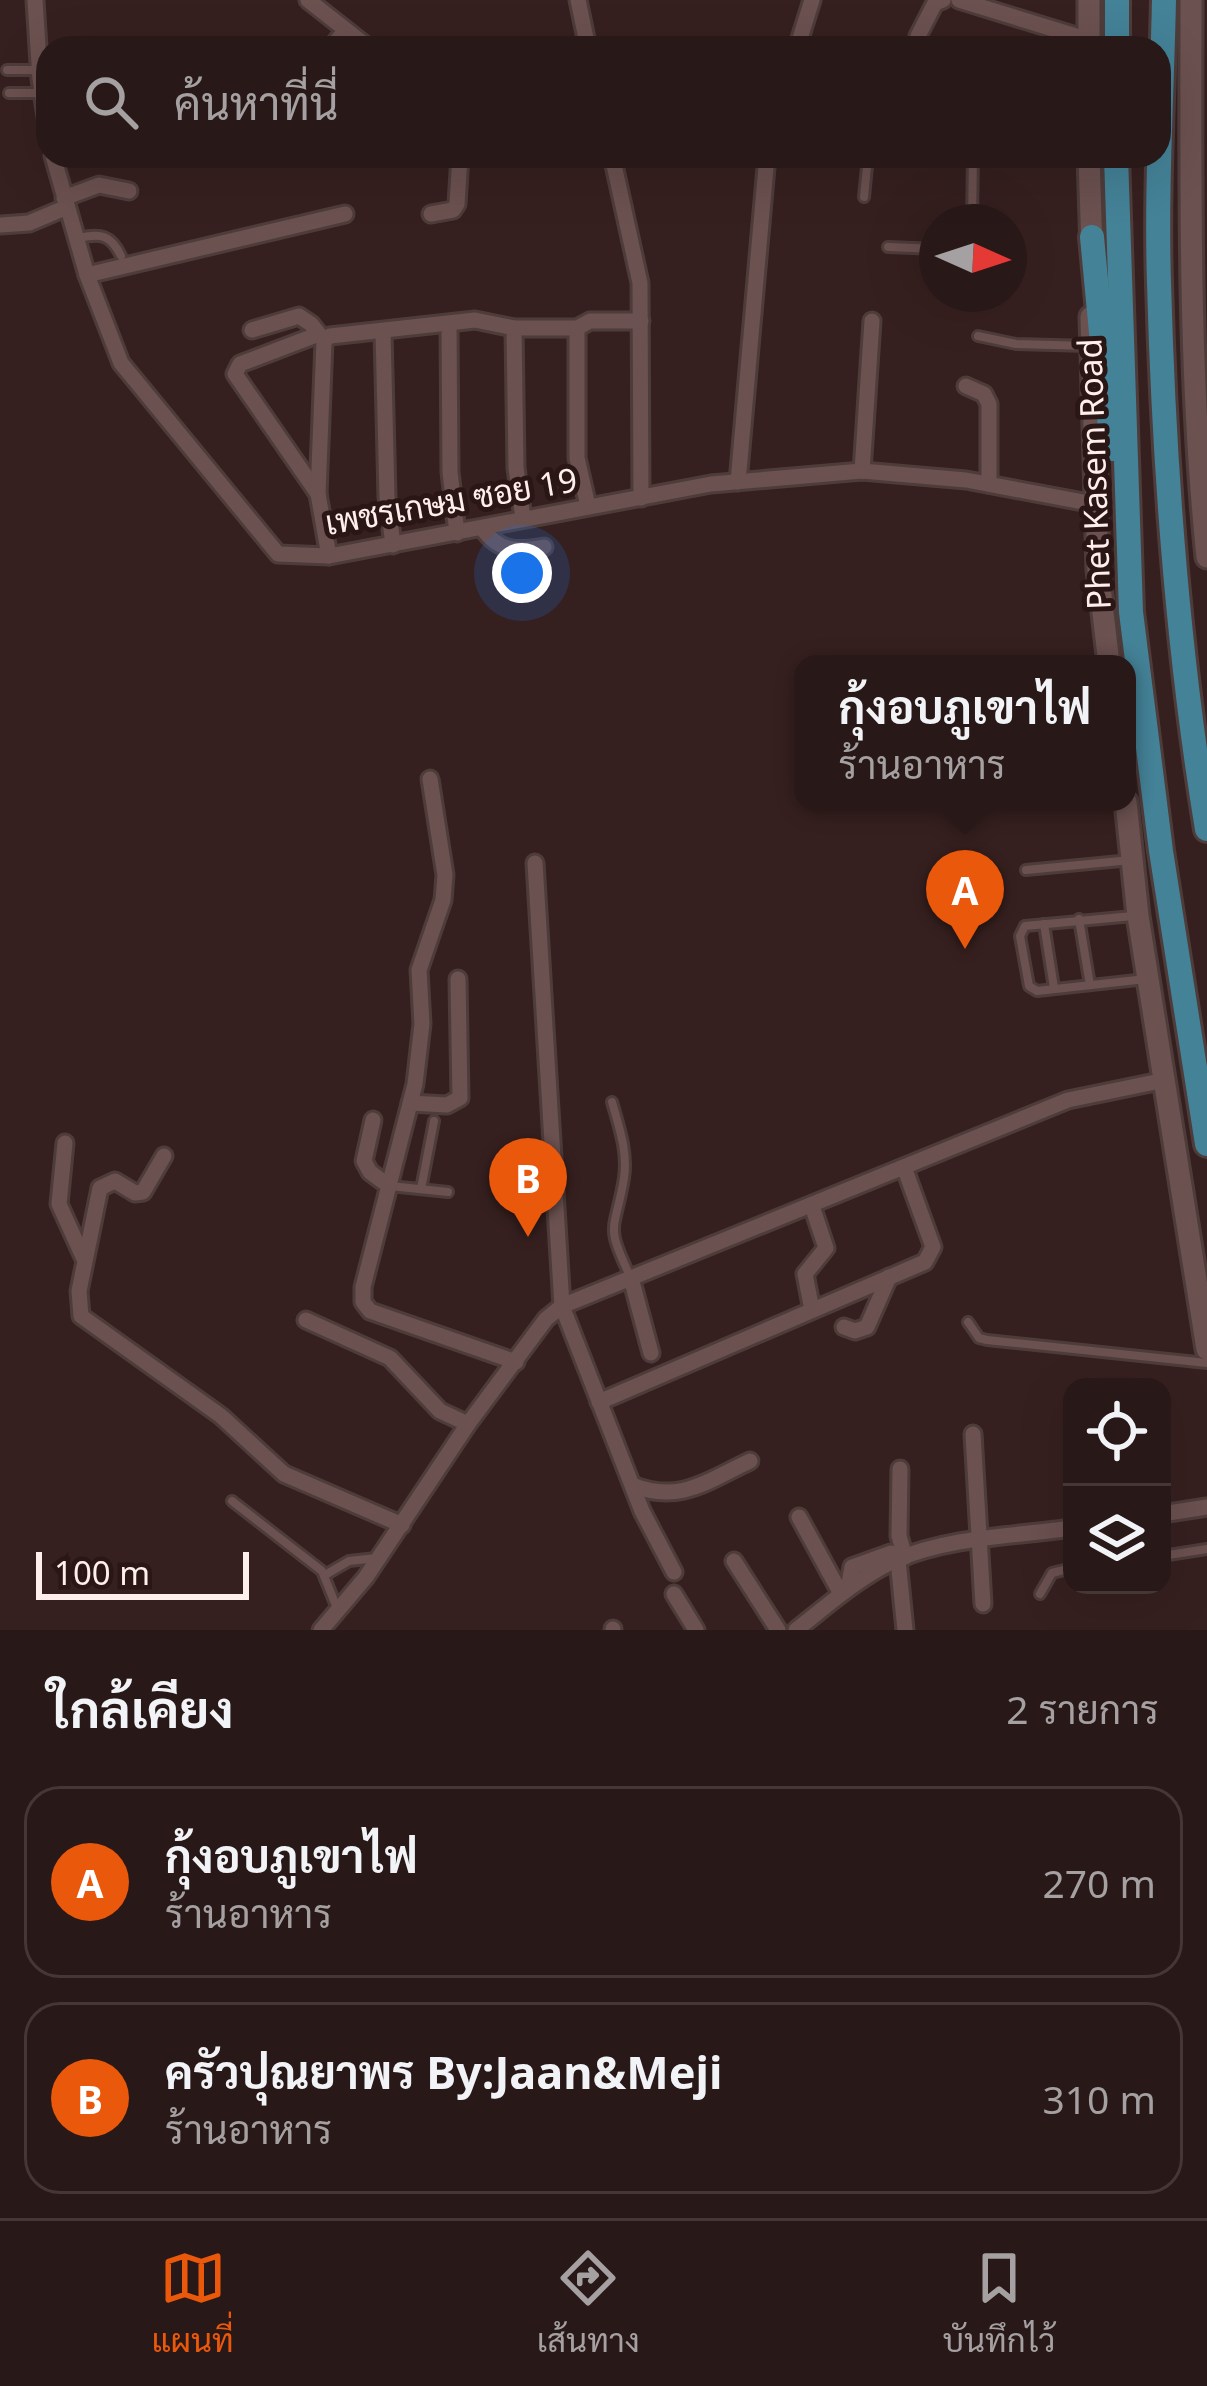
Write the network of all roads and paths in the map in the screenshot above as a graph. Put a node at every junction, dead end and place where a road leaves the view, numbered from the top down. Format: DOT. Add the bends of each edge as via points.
graph roads {
  1 [pos="35,0"];
  2 [pos="308,0"];
  3 [pos="578,0"];
  4 [pos="812,0"];
  5 [pos="943,0"];
  6 [pos="959,0"];
  7 [pos="1089,0"];
  8 [pos="1117,0"];
  9 [pos="1164,0"];
  10 [pos="1191,0"];
  11 [pos="342,29"];
  12 [pos="37,36"];
  13 [pos="336,36"];
  14 [pos="352,36"];
  15 [pos="586,36"];
  16 [pos="801,36"];
  17 [pos="918,36"];
  18 [pos="1065,36"];
  19 [pos="1089,36"];
  20 [pos="1117,36"];
  21 [pos="1163,36"];
  22 [pos="7,70"];
  23 [pos="36,70"];
  24 [pos="9,92"];
  25 [pos="36,93"];
  26 [pos="1199,102"];
  27 [pos="56,168"];
  28 [pos="459,168"];
  29 [pos="615,168"];
  30 [pos="766,168"];
  31 [pos="867,168"];
  32 [pos="973,168"];
  33 [pos="1090,168"];
  34 [pos="1116,168"];
  35 [pos="1160,168"];
  36 [pos="129,191"];
  37 [pos="864,197"];
  38 [pos="1199,202"];
  39 [pos="66,203"];
  40 [pos="972,204"];
  41 [pos="345,214"];
  42 [pos="431,214"];
  43 [pos="1,225"];
  44 [pos="1092,237"];
  45 [pos="76,238"];
  46 [pos="888,247"];
  47 [pos="919,248"];
  48 [pos="121,256"];
  49 [pos="87,274"];
  50 [pos="641,321"];
  51 [pos="872,321"];
  52 [pos="449,323"];
  53 [pos="514,328"];
  54 [pos="577,328"];
  55 [pos="252,331"];
  56 [pos="383,332"];
  57 [pos="978,336"];
  58 [pos="321,338"];
  59 [pos="1090,346"];
  60 [pos="966,386"];
  61 [pos="862,471"];
  62 [pos="738,482"];
  63 [pos="989,484"];
  64 [pos="318,494"];
  65 [pos="641,498"];
  66 [pos="1094,504"];
  67 [pos="588,506"];
  68 [pos="1204,512"];
  69 [pos="523,518"];
  70 [pos="482,528"];
  71 [pos="457,533"];
  72 [pos="393,545"];
  73 [pos="544,547"];
  74 [pos="329,556"];
  75 [pos="1207,557"];
  76 [pos="1131,612"];
  77 [pos="1108,655"];
  78 [pos="430,779"];
  79 [pos="1127,811"];
  80 [pos="1207,829"];
  81 [pos="1132,860"];
  82 [pos="536,863"];
  83 [pos="1026,870"];
  84 [pos="1138,916"];
  85 [pos="1079,919"];
  86 [pos="1044,924"];
  87 [pos="458,979"];
  88 [pos="1148,979"];
  89 [pos="1090,985"];
  90 [pos="1054,988"];
  91 [pos="1165,1080"];
  92 [pos="612,1102"];
  93 [pos="410,1103"];
  94 [pos="373,1120"];
  95 [pos="434,1121"];
  96 [pos="65,1143"];
  97 [pos="1207,1144"];
  98 [pos="164,1156"];
  99 [pos="904,1168"];
  100 [pos="389,1186"];
  101 [pos="421,1190"];
  102 [pos="448,1192"];
  103 [pos="812,1206"];
  104 [pos="84,1259"];
  105 [pos="890,1277"];
  106 [pos="631,1278"];
  107 [pos="562,1306"];
  108 [pos="812,1310"];
  109 [pos="307,1320"];
  110 [pos="968,1322"];
  111 [pos="844,1327"];
  112 [pos="1207,1349"];
  113 [pos="651,1353"];
  114 [pos="516,1362"];
  115 [pos="1207,1363"];
  116 [pos="599,1402"];
  117 [pos="468,1424"];
  118 [pos="973,1434"];
  119 [pos="750,1461"];
  120 [pos="900,1469"];
  121 [pos="632,1485"];
  122 [pos="232,1501"];
  123 [pos="1207,1507"];
  124 [pos="1171,1513"];
  125 [pos="799,1516"];
  126 [pos="402,1525"];
  127 [pos="1063,1529"];
  128 [pos="981,1541"];
  129 [pos="1207,1550"];
  130 [pos="1171,1555"];
  131 [pos="379,1558"];
  132 [pos="902,1558"];
  133 [pos="734,1561"];
  134 [pos="1063,1570"];
  135 [pos="674,1572"];
  136 [pos="325,1575"];
  137 [pos="844,1591"];
  138 [pos="674,1594"];
  139 [pos="1040,1594"];
  140 [pos="983,1604"];
  141 [pos="339,1612"];
  142 [pos="321,1630"];
  143 [pos="696,1630"];
  144 [pos="778,1630"];
  145 [pos="796,1630"];
  146 [pos="905,1630"];
  1 -- 12 [label="street"];
  2 -- 11 [label="street"];
  3 -- 15 [label="street"];
  4 -- 16 [label="street"];
  5 -- 17 [label="street"];
  6 -- 18 [label="street"];
  7 -- 19 [label="main road"];
  8 -- 20 [label="highway"];
  9 -- 21 [label="highway"];
  10 -- 26 [label="main road"];
  11 -- 13 [label="lane"];
  11 -- 14 [label="street"];
  22 -- 23 [label="lane"];
  24 -- 25 [label="lane"];
  26 -- 38 [label="main road"];
  27 -- 39 [label="street, เพชรเกษม ซอย 19"];
  28 -- 42 [label="street" via="457,204"];
  29 -- 50 [label="street"];
  30 -- 62 [label="street"];
  31 -- 37 [label="lane"];
  32 -- 40 [label="lane"];
  33 -- 44 [label="main road"];
  34 -- 76 [label="highway, Phet Kasem Road"];
  35 -- 80 [label="highway" via="1173,578"];
  36 -- 39 [label="street" via="99,185"];
  38 -- 68 [label="main road" via="1190,323"];
  39 -- 43 [label="street" via="29,224"];
  39 -- 45 [label="street, เพชรเกษม ซอย 19"];
  41 -- 49 [label="street"];
  44 -- 59 [label="main road"];
  44 -- 76 [label="highway"];
  45 -- 48 [label="lane" via="105,236"];
  45 -- 49 [label="street, เพชรเกษม ซอย 19"];
  46 -- 47 [label="lane"];
  49 -- 74 [label="street, เพชรเกษม ซอย 19" via="121,363 266,542 278,554"];
  50 -- 54 [label="street"];
  50 -- 65 [label="street"];
  51 -- 61 [label="street"];
  52 -- 53 [label="street" via="489,320"];
  52 -- 56 [label="street"];
  52 -- 71 [label="street"];
  53 -- 54 [label="street"];
  53 -- 69 [label="street"];
  54 -- 67 [label="street" via="577,458"];
  55 -- 58 [label="street" via="299,316"];
  56 -- 58 [label="street"];
  56 -- 72 [label="street"];
  57 -- 59 [label="lane"];
  58 -- 64 [label="street"];
  58 -- 64 [label="street" via="240,364 235,374"];
  59 -- 66 [label="main road"];
  60 -- 63 [label="street" via="989,404"];
  61 -- 62 [label="street, เพชรเกษม ซอย 19"];
  61 -- 63 [label="street, เพชรเกษม ซอย 19"];
  62 -- 65 [label="street, เพชรเกษม ซอย 19"];
  63 -- 66 [label="street, เพชรเกษม ซอย 19"];
  64 -- 74 [label="street"];
  65 -- 67 [label="street, เพชรเกษม ซอย 19"];
  66 -- 77 [label="main road"];
  67 -- 69 [label="street, เพชรเกษม ซอย 19"];
  68 -- 75 [label="main road"];
  69 -- 70 [label="street, เพชรเกษม ซอย 19"];
  70 -- 71 [label="street, เพชรเกษม ซอย 19"];
  70 -- 73 [label="street" via="511,550"];
  71 -- 72 [label="street, เพชรเกษม ซอย 19"];
  72 -- 74 [label="street, เพชรเกษม ซอย 19"];
  76 -- 97 [label="highway, Phet Kasem Road"];
  78 -- 93 [label="street" via="445,875 419,970 422,1024"];
  79 -- 81 [label="main road"];
  81 -- 83 [label="lane"];
  81 -- 84 [label="main road"];
  82 -- 107 [label="street"];
  84 -- 85 [label="lane"];
  84 -- 88 [label="main road"];
  85 -- 86 [label="lane"];
  85 -- 89 [label="lane"];
  86 -- 90 [label="lane"];
  86 -- 90 [label="lane" via="1024,926 1020,936 1029,986"];
  87 -- 93 [label="street" via="460,1098"];
  88 -- 89 [label="lane"];
  88 -- 91 [label="main road"];
  89 -- 90 [label="lane"];
  91 -- 99 [label="street" via="1068,1100"];
  91 -- 112 [label="main road"];
  92 -- 106 [label="lane" via="624,1177 612,1224"];
  93 -- 100 [label="street"];
  94 -- 100 [label="street" via="364,1161"];
  95 -- 101 [label="lane"];
  96 -- 104 [label="street" via="59,1204"];
  98 -- 104 [label="street" via="143,1192 115,1181 100,1188"];
  99 -- 103 [label="street"];
  99 -- 105 [label="street" via="932,1253"];
  100 -- 101 [label="lane"];
  100 -- 114 [label="street" via="363,1302"];
  101 -- 102 [label="lane"];
  103 -- 106 [label="street"];
  103 -- 108 [label="street" via="826,1248 805,1274"];
  104 -- 126 [label="street" via="80,1306 90,1324 221,1417 284,1474"];
  105 -- 108 [label="street"];
  105 -- 111 [label="street" via="867,1327"];
  106 -- 107 [label="street"];
  106 -- 113 [label="street"];
  107 -- 114 [label="street"];
  107 -- 116 [label="street"];
  108 -- 116 [label="street"];
  109 -- 117 [label="street" via="390,1358 440,1411"];
  110 -- 115 [label="lane" via="987,1340"];
  114 -- 117 [label="street"];
  116 -- 121 [label="street"];
  117 -- 126 [label="street"];
  118 -- 128 [label="street"];
  119 -- 121 [label="street" via="674,1495"];
  120 -- 132 [label="street"];
  121 -- 135 [label="street"];
  122 -- 136 [label="lane"];
  123 -- 124 [label="street"];
  125 -- 137 [label="street"];
  126 -- 131 [label="street"];
  127 -- 128 [label="street"];
  128 -- 132 [label="street"];
  128 -- 140 [label="street"];
  129 -- 130 [label="lane"];
  131 -- 136 [label="lane" via="349,1561"];
  131 -- 141 [label="street"];
  132 -- 137 [label="street"];
  132 -- 146 [label="street"];
  133 -- 144 [label="street"];
  134 -- 139 [label="lane"];
  136 -- 141 [label="lane"];
  137 -- 145 [label="street"];
  138 -- 143 [label="street"];
  141 -- 142 [label="street"];
}
